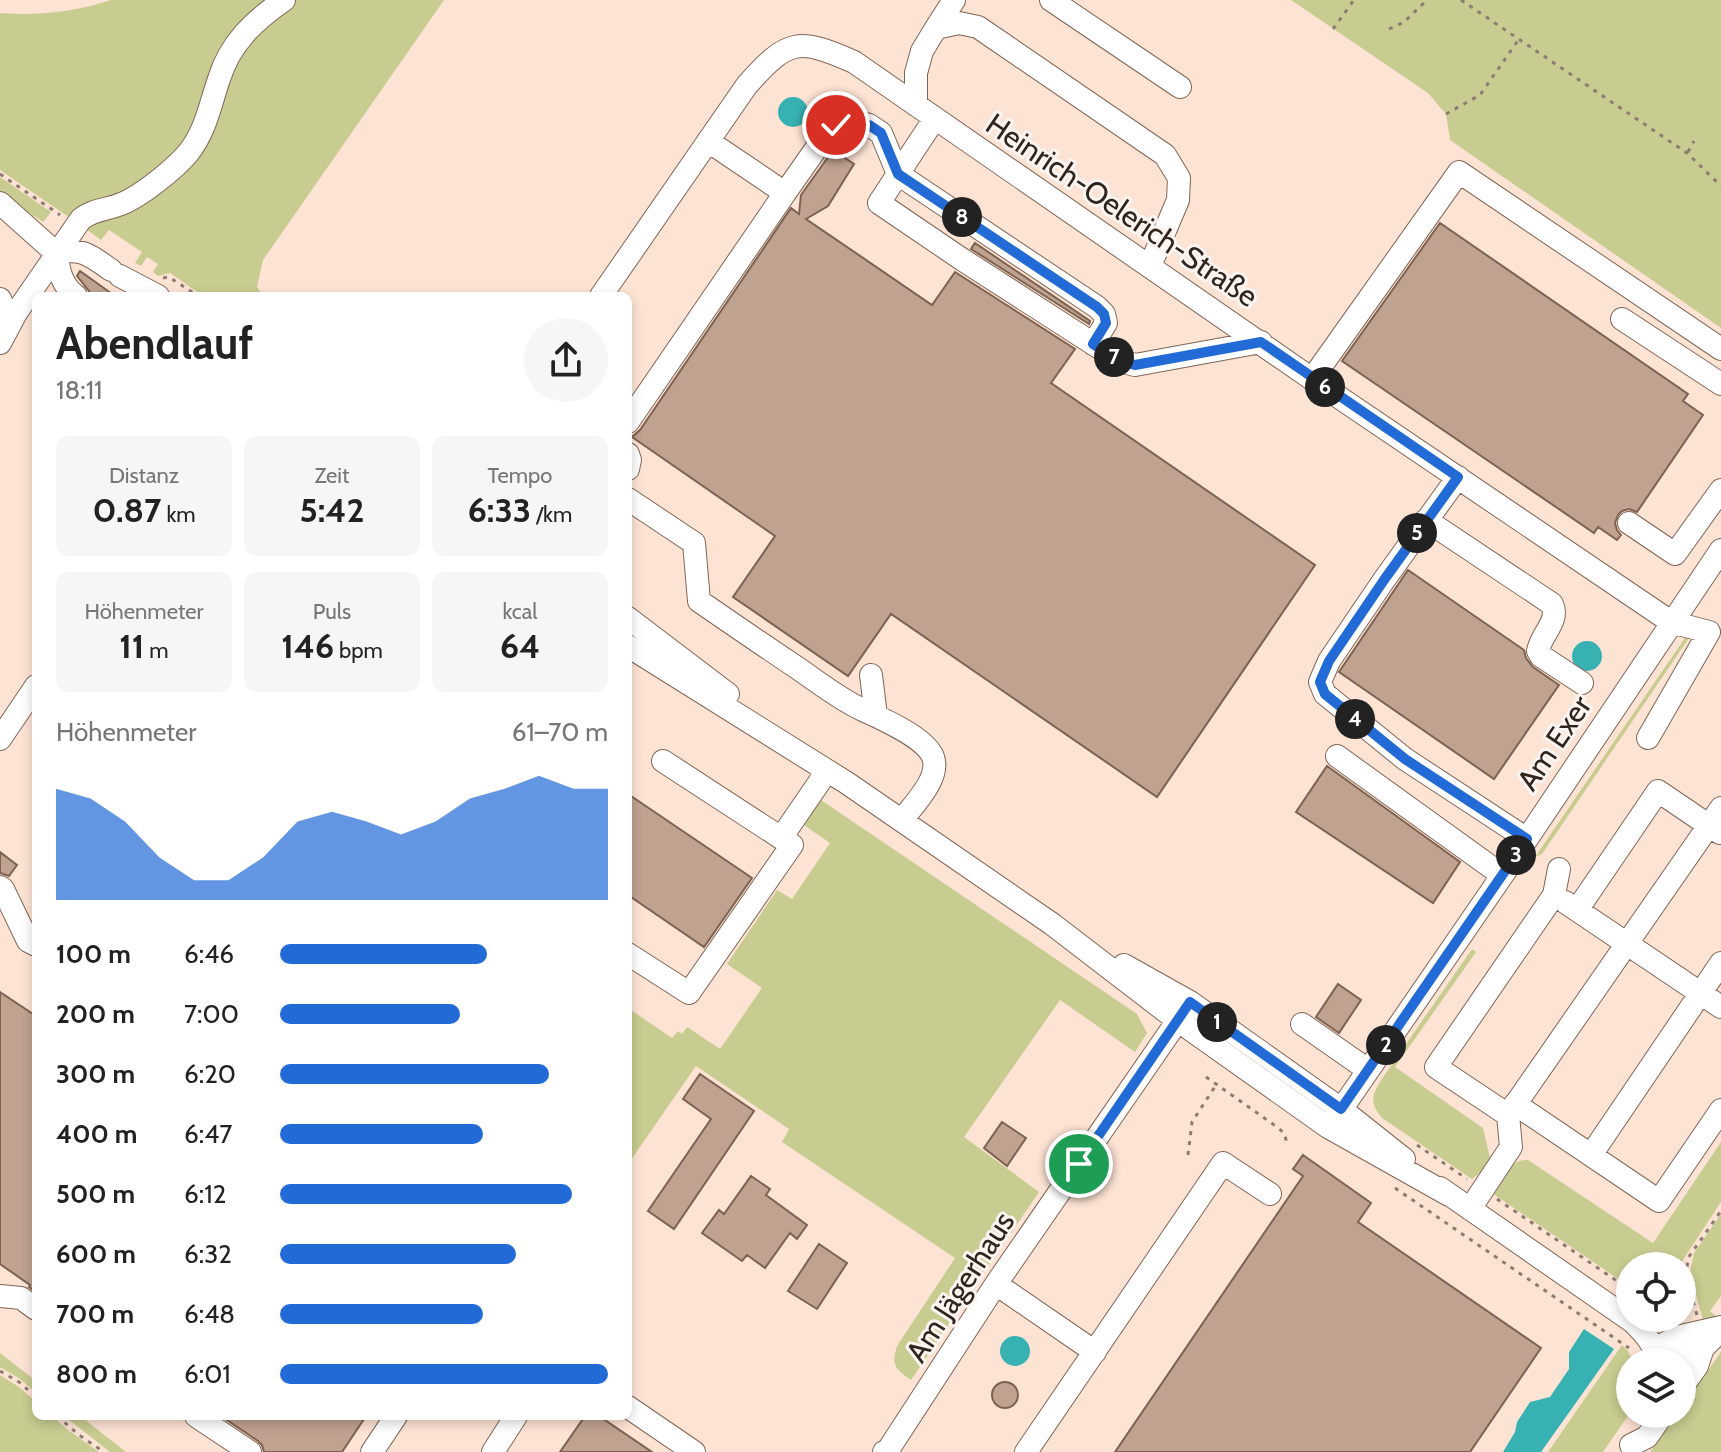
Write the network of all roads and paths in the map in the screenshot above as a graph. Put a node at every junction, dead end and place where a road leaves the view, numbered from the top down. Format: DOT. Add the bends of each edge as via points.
graph roads {
  1 [pos="284,0"];
  2 [pos="954,0"];
  3 [pos="1051,0"];
  4 [pos="1354,0"];
  5 [pos="1427,0"];
  6 [pos="1461,0"];
  7 [pos="936,28"];
  8 [pos="1333,29"];
  9 [pos="1389,29"];
  10 [pos="1519,39"];
  11 [pos="1180,87"];
  12 [pos="916,105"];
  13 [pos="1446,114"];
  14 [pos="935,118"];
  15 [pos="708,141"];
  16 [pos="1694,141"];
  17 [pos="1687,153"];
  18 [pos="0,174"];
  19 [pos="898,174"];
  20 [pos="1721,186"];
  21 [pos="785,193"];
  22 [pos="0,203"];
  23 [pos="75,225"];
  24 [pos="56,253"];
  25 [pos="1150,266"];
  26 [pos="70,292"];
  27 [pos="151,292"];
  28 [pos="604,292"];
  29 [pos="0,299"];
  30 [pos="1622,319"];
  31 [pos="10,322"];
  32 [pos="1261,342"];
  33 [pos="0,343"];
  34 [pos="1093,344"];
  35 [pos="1721,349"];
  36 [pos="1312,379"];
  37 [pos="1721,384"];
  38 [pos="632,416"];
  39 [pos="1458,477"];
  40 [pos="1721,490"];
  41 [pos="632,502"];
  42 [pos="1426,520"];
  43 [pos="1629,523"];
  44 [pos="1721,550"];
  45 [pos="1671,622"];
  46 [pos="632,625"];
  47 [pos="632,649"];
  48 [pos="871,675"];
  49 [pos="1582,683"];
  50 [pos="32,692"];
  51 [pos="876,716"];
  52 [pos="1648,738"];
  53 [pos="0,739"];
  54 [pos="1337,756"];
  55 [pos="663,761"];
  56 [pos="827,771"];
  57 [pos="847,783"];
  58 [pos="902,820"];
  59 [pos="1717,822"];
  60 [pos="781,838"];
  61 [pos="1527,839"];
  62 [pos="1559,869"];
  63 [pos="1502,875"];
  64 [pos="1,889"];
  65 [pos="1554,895"];
  66 [pos="1577,910"];
  67 [pos="32,943"];
  68 [pos="1627,943"];
  69 [pos="632,957"];
  70 [pos="1721,963"];
  71 [pos="1701,993"];
  72 [pos="1721,1007"];
  73 [pos="1184,1011"];
  74 [pos="1302,1024"];
  75 [pos="1368,1070"];
  76 [pos="1206,1077"];
  77 [pos="1216,1085"];
  78 [pos="1511,1110"];
  79 [pos="1721,1110"];
  80 [pos="1335,1118"];
  81 [pos="1413,1142"];
  82 [pos="1287,1143"];
  83 [pos="1188,1155"];
  84 [pos="1591,1155"];
  85 [pos="1396,1188"];
  86 [pos="1482,1189"];
  87 [pos="1270,1194"];
  88 [pos="1470,1209"];
  89 [pos="1721,1211"];
  90 [pos="1692,1252"];
  91 [pos="1616,1280"];
  92 [pos="996,1284"];
  93 [pos="0,1296"];
  94 [pos="32,1306"];
  95 [pos="1696,1311"];
  96 [pos="1711,1334"];
  97 [pos="1629,1348"];
  98 [pos="1652,1348"];
  99 [pos="1695,1348"];
  100 [pos="1095,1352"];
  101 [pos="1696,1367"];
  102 [pos="0,1371"];
  103 [pos="32,1393"];
  104 [pos="632,1410"];
  105 [pos="62,1420"];
  106 [pos="202,1420"];
  107 [pos="393,1420"];
  108 [pos="513,1420"];
  109 [pos="1639,1428"];
  110 [pos="1653,1428"];
  111 [pos="1628,1448"];
  112 [pos="887,1451"];
  113 [pos="104,1452"];
  114 [pos="250,1452"];
  115 [pos="372,1452"];
  116 [pos="493,1452"];
  117 [pos="694,1452"];
  118 [pos="1026,1452"];
  1 -- 23 [label="street" via="235,45 206,124 188,154 134,197 93,211"];
  2 -- 7 [label="street"];
  3 -- 11 [label="street"];
  4 -- 8 [label="path"];
  5 -- 9 [label="path"];
  6 -- 10 [label="path"];
  7 -- 12 [label="street" via="916,73"];
  7 -- 25 [label="street" via="959,23 978,27 1165,155 1179,178 1178,200"];
  10 -- 13 [label="path" via="1480,95"];
  10 -- 17 [label="path"];
  12 -- 14 [label="street, Heinrich-Oelerich-Straße"];
  12 -- 15 [label="street, Heinrich-Oelerich-Straße" via="854,62 826,49 796,44 770,58"];
  14 -- 19 [label="street"];
  14 -- 25 [label="street, Heinrich-Oelerich-Straße"];
  15 -- 21 [label="street"];
  15 -- 28 [label="street, Heinrich-Oelerich-Straße"];
  16 -- 17 [label="path"];
  17 -- 20 [label="path"];
  18 -- 23 [label="path"];
  19 -- 21 [label="street" via="881,133 847,122 827,133"];
  19 -- 34 [label="street" via="1097,307 1106,323"];
  19 -- 34 [label="street" via="879,203"];
  21 -- 38 [label="street"];
  22 -- 24 [label="street"];
  23 -- 24 [label="street"];
  24 -- 26 [label="street"];
  24 -- 27 [label="street" via="85,252"];
  24 -- 31 [label="street"];
  25 -- 32 [label="street, Heinrich-Oelerich-Straße"];
  29 -- 31 [label="street"];
  30 -- 37 [label="street"];
  31 -- 33 [label="street"];
  32 -- 34 [label="street" via="1135,365"];
  32 -- 36 [label="street, Heinrich-Oelerich-Straße"];
  35 -- 36 [label="street" via="1459,172"];
  36 -- 39 [label="street, Heinrich-Oelerich-Straße"];
  39 -- 42 [label="street"];
  39 -- 45 [label="street, Heinrich-Oelerich-Straße"];
  40 -- 43 [label="street" via="1675,554"];
  41 -- 51 [label="street" via="694,543 699,601 846,702"];
  42 -- 49 [label="street" via="1552,604 1554,619 1538,651"];
  42 -- 61 [label="street" via="1320,682 1325,694 1405,759"];
  44 -- 45 [label="street, Am Exer"];
  45 -- 52 [label="street, Heinrich-Oelerich-Straße" via="1709,632"];
  45 -- 61 [label="street, Am Exer"];
  46 -- 57 [label="street"];
  47 -- 56 [label="street"];
  48 -- 51 [label="street"];
  50 -- 53 [label="street"];
  51 -- 58 [label="street" via="915,737 934,758 928,787"];
  54 -- 63 [label="street"];
  55 -- 60 [label="street"];
  56 -- 57 [label="street"];
  56 -- 60 [label="street"];
  57 -- 58 [label="street"];
  58 -- 73 [label="street"];
  59 -- 66 [label="street" via="1658,791"];
  59 -- 68 [label="street"];
  60 -- 69 [label="street" via="792,845 689,993"];
  61 -- 63 [label="street, Am Exer"];
  62 -- 65 [label="street"];
  63 -- 75 [label="street, Am Exer"];
  64 -- 67 [label="street"];
  65 -- 66 [label="street"];
  65 -- 78 [label="street" via="1436,1067"];
  66 -- 68 [label="street"];
  68 -- 71 [label="street"];
  68 -- 78 [label="street"];
  70 -- 71 [label="street"];
  71 -- 72 [label="street"];
  71 -- 84 [label="street"];
  73 -- 80 [label="street"];
  73 -- 92 [label="street, Am Jägerhaus"];
  74 -- 75 [label="street"];
  75 -- 80 [label="street, Am Exer"];
  76 -- 77 [label="path"];
  77 -- 82 [label="path" via="1277,1127"];
  77 -- 83 [label="path" via="1192,1122"];
  78 -- 84 [label="street"];
  78 -- 86 [label="street" via="1511,1147"];
  79 -- 84 [label="street" via="1659,1201"];
  80 -- 88 [label="street"];
  81 -- 86 [label="path"];
  85 -- 97 [label="path"];
  86 -- 88 [label="street"];
  86 -- 91 [label="path"];
  87 -- 100 [label="street" via="1223,1163"];
  88 -- 98 [label="street" via="1633,1322"];
  89 -- 90 [label="path"];
  92 -- 100 [label="street"];
  92 -- 112 [label="street, Am Jägerhaus"];
  93 -- 94 [label="street" via="21,1298"];
  95 -- 96 [label="path"];
  96 -- 99 [label="street"];
  96 -- 101 [label="street"];
  100 -- 118 [label="street"];
  102 -- 103 [label="path"];
  104 -- 117 [label="street"];
  105 -- 113 [label="path"];
  106 -- 114 [label="street"];
  107 -- 115 [label="street"];
  108 -- 116 [label="street"];
  109 -- 111 [label="street"];
  110 -- 111 [label="street"];
}
